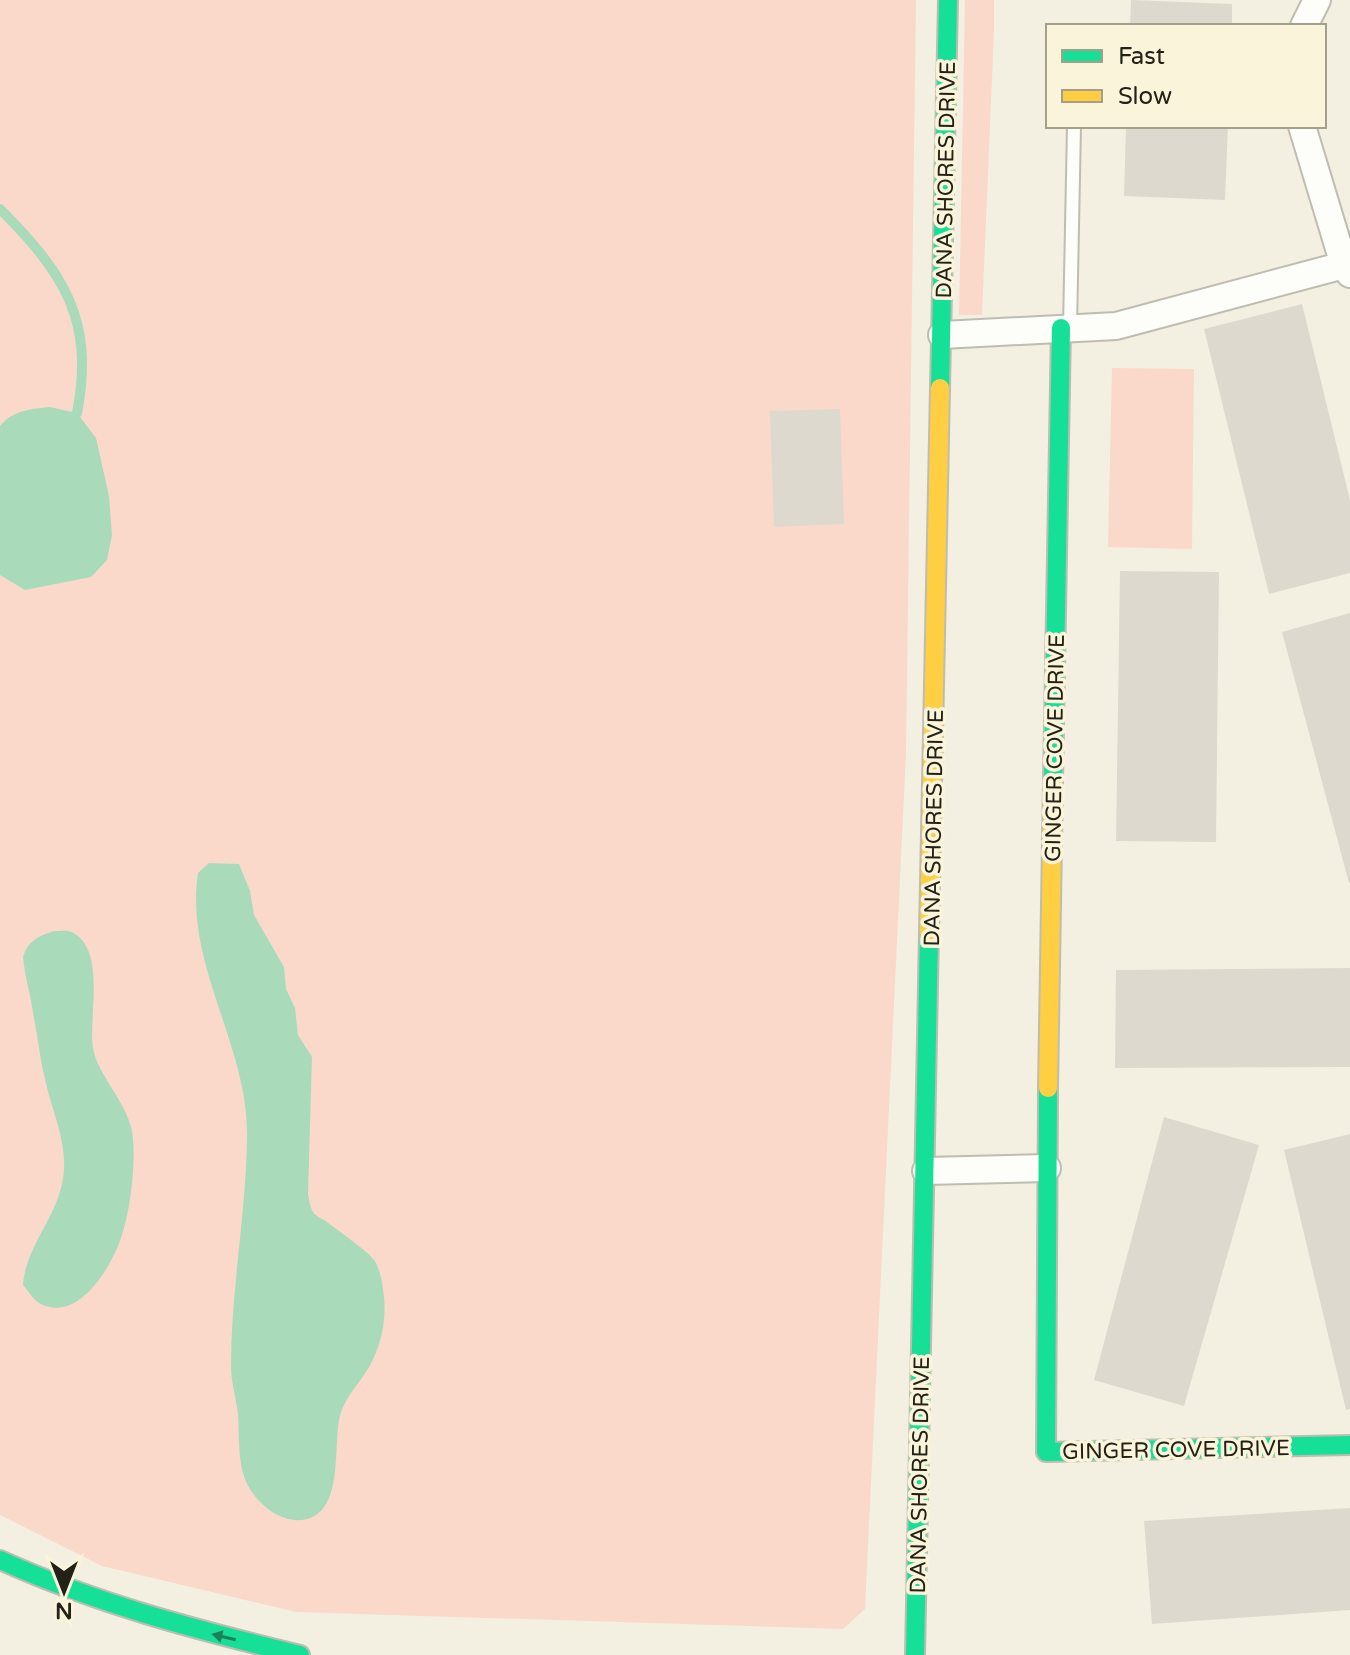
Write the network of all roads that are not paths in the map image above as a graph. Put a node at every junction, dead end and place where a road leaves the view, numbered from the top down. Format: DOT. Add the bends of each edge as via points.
graph roads {
  1 [pos="948,0"];
  2 [pos="1317,0"];
  3 [pos="1305,24"];
  4 [pos="1074,128"];
  5 [pos="1303,128"];
  6 [pos="1347,269"];
  7 [pos="1065,328"];
  8 [pos="942,335"];
  9 [pos="1047,1168"];
  10 [pos="926,1171"];
  11 [pos="1350,1445"];
  12 [pos="0,1560"];
  13 [pos="300,1655"];
  14 [pos="915,1655"];
  1 -- 8 [label="street, DANA SHORES DRIVE"];
  2 -- 3 [label="street"];
  4 -- 7 [label="lane"];
  5 -- 6 [label="street"];
  6 -- 7 [label="street" via="1116,326"];
  7 -- 8 [label="street"];
  7 -- 9 [label="street, GINGER COVE DRIVE"];
  8 -- 10 [label="street, DANA SHORES DRIVE"];
  9 -- 10 [label="street"];
  9 -- 11 [label="street, GINGER COVE DRIVE" via="1046,1452"];
  10 -- 14 [label="street, DANA SHORES DRIVE"];
  13 -- 12 [label="street, one-way" via="125,1611"];
}
